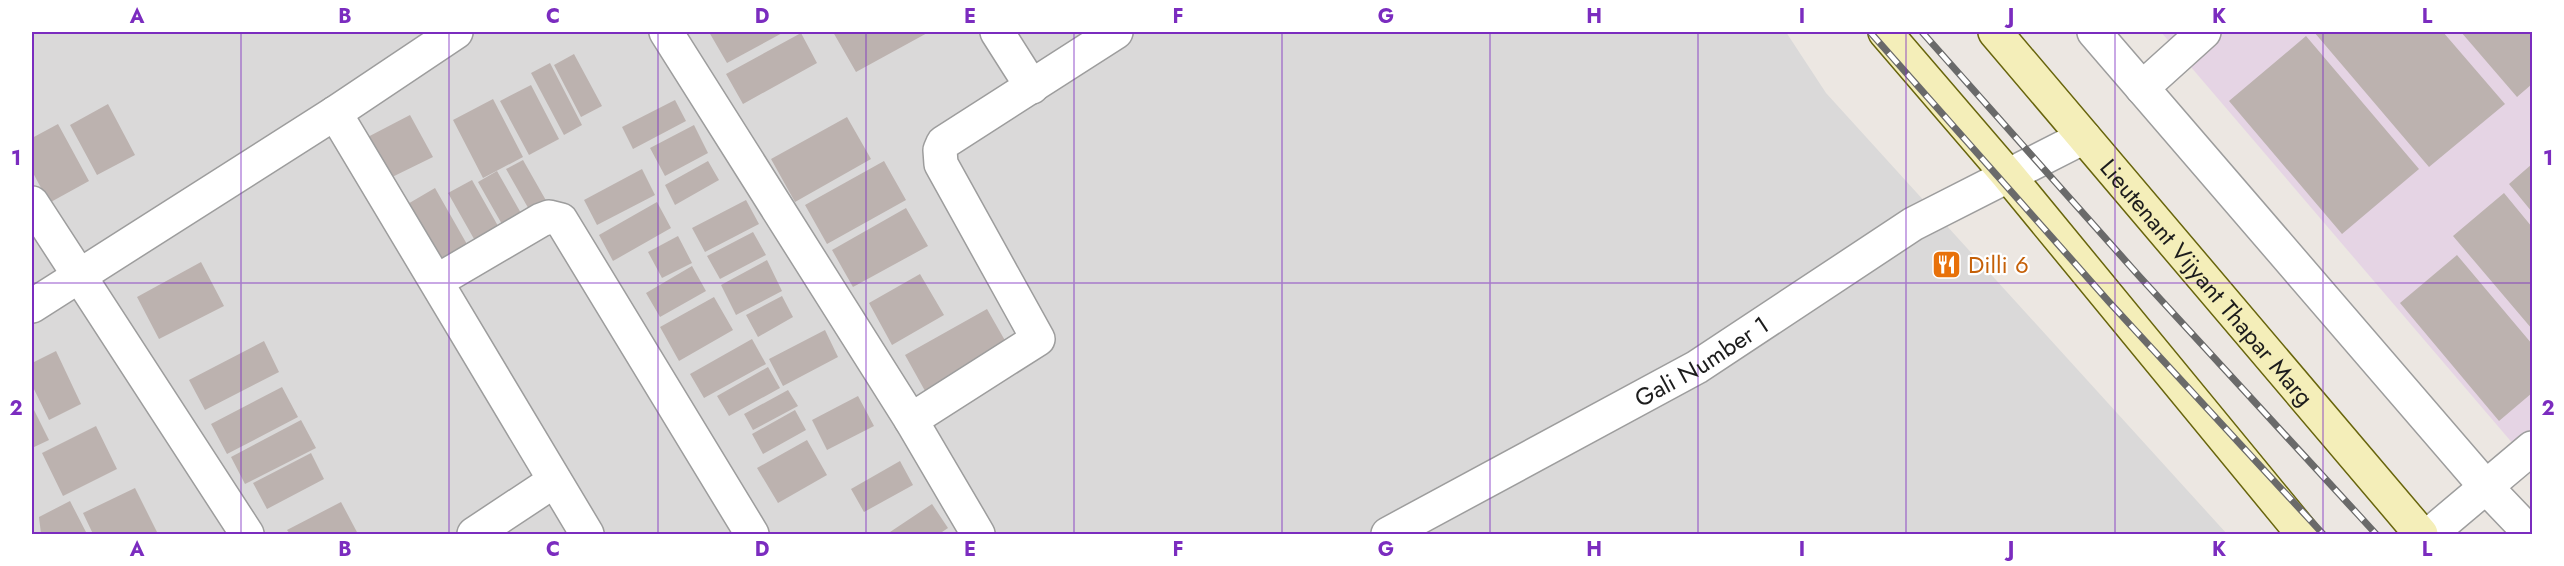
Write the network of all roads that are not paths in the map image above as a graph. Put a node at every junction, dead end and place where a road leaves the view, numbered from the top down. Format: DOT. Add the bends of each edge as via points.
graph roads {
  1 [pos="456,32"];
  2 [pos="666,32"];
  3 [pos="997,32"];
  4 [pos="1116,32"];
  5 [pos="1885,32"];
  6 [pos="1995,32"];
  7 [pos="2094,32"];
  8 [pos="2204,32"];
  9 [pos="1032,87"];
  10 [pos="2142,88"];
  11 [pos="334,113"];
  12 [pos="2084,137"];
  13 [pos="2007,174"];
  14 [pos="32,203"];
  15 [pos="78,277"];
  16 [pos="437,281"];
  17 [pos="32,306"];
  18 [pos="911,420"];
  19 [pos="2532,448"];
  20 [pos="554,481"];
  21 [pos="2487,487"];
  22 [pos="247,534"];
  23 [pos="474,534"];
  24 [pos="586,534"];
  25 [pos="752,534"];
  26 [pos="978,534"];
  27 [pos="1388,534"];
  28 [pos="2303,534"];
  29 [pos="2421,534"];
  30 [pos="2430,534"];
  31 [pos="2530,534"];
  1 -- 11 [label="street"];
  2 -- 18 [label="street"];
  3 -- 9 [label="street"];
  4 -- 9 [label="street"];
  5 -- 13 [label="main road"];
  6 -- 12 [label="main road, Lieutenant Vijyant Thapar Marg"];
  7 -- 10 [label="street"];
  8 -- 10 [label="street"];
  9 -- 18 [label="street" via="943,143 939,157 1038,339"];
  10 -- 21 [label="street"];
  11 -- 15 [label="street"];
  11 -- 16 [label="street"];
  12 -- 13 [label="street, Gali Number 1"];
  12 -- 29 [label="main road, Lieutenant Vijyant Thapar Marg"];
  13 -- 27 [label="street, Gali Number 1" via="1914,224 1697,368"];
  13 -- 28 [label="main road"];
  14 -- 15 [label="street"];
  15 -- 17 [label="street"];
  15 -- 22 [label="street"];
  16 -- 20 [label="street"];
  16 -- 25 [label="street" via="541,220 561,220"];
  18 -- 26 [label="street"];
  19 -- 21 [label="street"];
  20 -- 23 [label="street"];
  20 -- 24 [label="street"];
  21 -- 30 [label="street"];
  21 -- 31 [label="street"];
}
